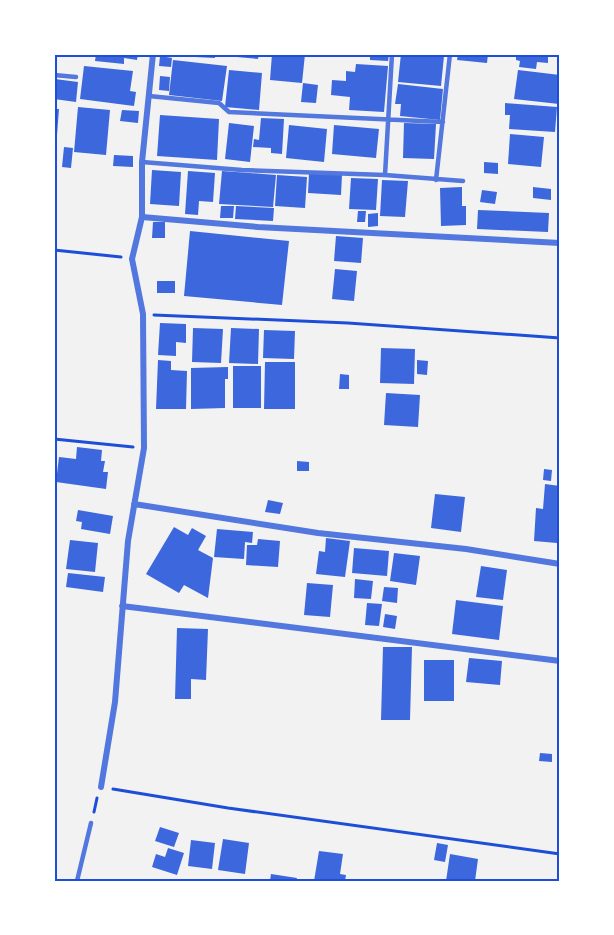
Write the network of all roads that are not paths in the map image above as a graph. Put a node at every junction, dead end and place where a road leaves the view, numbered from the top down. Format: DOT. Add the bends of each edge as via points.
graph roads {
  1 [pos="153,54"];
  2 [pos="392,54"];
  3 [pos="450,54"];
  4 [pos="54,75"];
  5 [pos="76,77"];
  6 [pos="149,96"];
  7 [pos="389,120"];
  8 [pos="443,122"];
  9 [pos="142,162"];
  10 [pos="385,175"];
  11 [pos="436,180"];
  12 [pos="463,182"];
  13 [pos="142,217"];
  14 [pos="560,243"];
  15 [pos="134,504"];
  16 [pos="560,564"];
  17 [pos="122,606"];
  18 [pos="560,661"];
  19 [pos="101,787"];
  20 [pos="91,823"];
  21 [pos="77,881"];
  1 -- 6 [label="street"];
  2 -- 7 [label="lane"];
  3 -- 8 [label="lane"];
  4 -- 5 [label="lane"];
  6 -- 7 [label="lane" via="219,103 229,112"];
  6 -- 9 [label="street"];
  7 -- 8 [label="lane"];
  7 -- 10 [label="lane"];
  8 -- 11 [label="lane"];
  9 -- 10 [label="lane"];
  9 -- 13 [label="street"];
  10 -- 11 [label="lane"];
  11 -- 12 [label="lane"];
  13 -- 14 [label="street"];
  13 -- 15 [label="street" via="132,259 143,314 144,448"];
  15 -- 16 [label="street" via="318,533"];
  15 -- 17 [label="street"];
  17 -- 18 [label="street"];
  17 -- 19 [label="street" via="115,702"];
  20 -- 21 [label="lane"];
}
